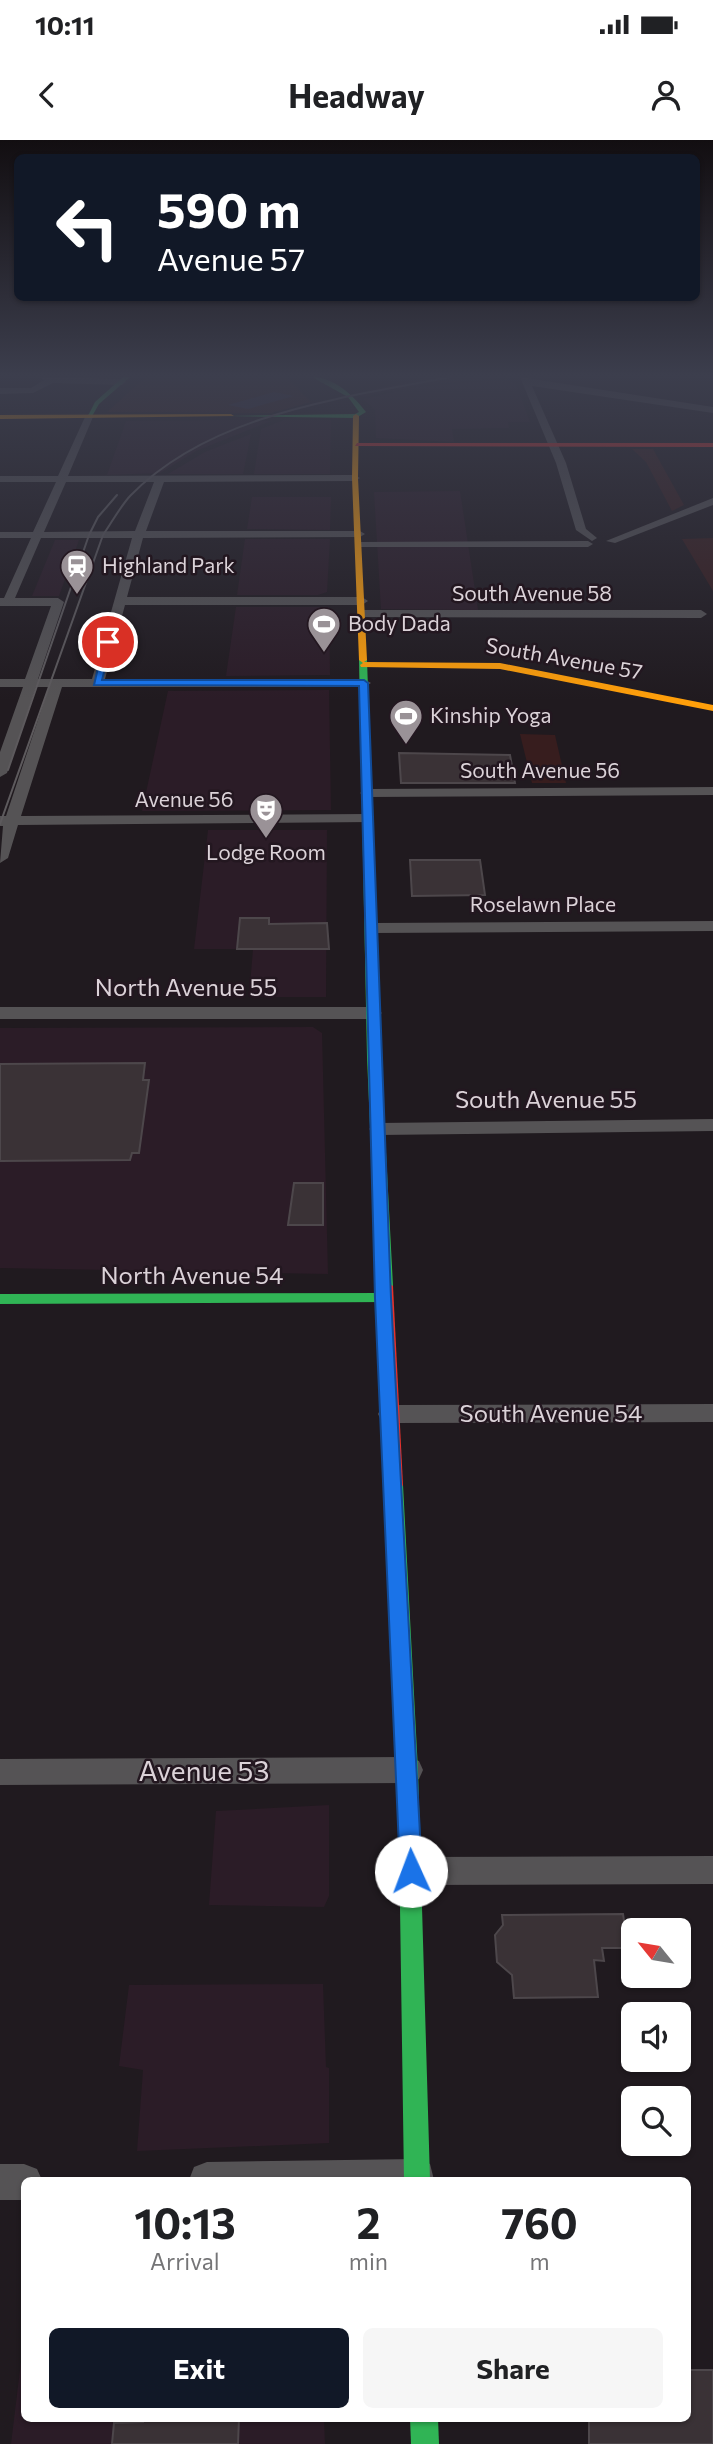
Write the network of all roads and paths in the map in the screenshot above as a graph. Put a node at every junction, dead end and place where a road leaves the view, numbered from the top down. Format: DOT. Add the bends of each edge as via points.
graph roads {
  1 [pos="60,485"];
  2 [pos="158,485"];
  3 [pos="356,485"];
  4 [pos="566,485"];
  5 [pos="713,501"];
  6 [pos="0,535"];
  7 [pos="38,535"];
  8 [pos="139,535"];
  9 [pos="360,539"];
  10 [pos="590,541"];
  11 [pos="611,541"];
  12 [pos="119,601"];
  13 [pos="4,602"];
  14 [pos="362,607"];
  15 [pos="701,614"];
  16 [pos="365,665"];
  17 [pos="0,683"];
  18 [pos="31,683"];
  19 [pos="57,683"];
  20 [pos="97,683"];
  21 [pos="364,683"];
  22 [pos="713,708"];
  23 [pos="0,773"];
  24 [pos="713,791"];
  25 [pos="367,793"];
  26 [pos="368,819"];
  27 [pos="5,821"];
  28 [pos="0,858"];
  29 [pos="713,926"];
  30 [pos="373,928"];
  31 [pos="0,1013"];
  32 [pos="373,1013"];
  33 [pos="713,1125"];
  34 [pos="379,1129"];
  35 [pos="383,1298"];
  36 [pos="0,1299"];
  37 [pos="713,1413"];
  38 [pos="390,1414"];
  39 [pos="408,1770"];
  40 [pos="0,1772"];
  41 [pos="713,1870"];
  42 [pos="411,1871"];
  43 [pos="417,2177"];
  44 [pos="0,2182"];
  45 [pos="21,2182"];
  46 [pos="424,2422"];
  47 [pos="425,2444"];
  1 -- 7 [label="street"];
  2 -- 8 [label="street"];
  3 -- 9 [label="main road"];
  4 -- 10 [label="street" via="581,530"];
  5 -- 11 [label="street"];
  6 -- 7 [label="street"];
  7 -- 8 [label="street"];
  7 -- 13 [label="street"];
  8 -- 9 [label="street"];
  8 -- 12 [label="street"];
  9 -- 10 [label="street"];
  9 -- 14 [label="main road"];
  10 -- 11 [label="street" via="605,546"];
  12 -- 14 [label="street, South Avenue 58"];
  12 -- 20 [label="street"];
  13 -- 18 [label="street" via="58,602"];
  14 -- 15 [label="street, South Avenue 58"];
  14 -- 16 [label="main road"];
  16 -- 21 [label="main road"];
  16 -- 22 [label="main road, South Avenue 57" via="500,666"];
  17 -- 18 [label="street"];
  18 -- 19 [label="street"];
  18 -- 23 [label="street"];
  19 -- 20 [label="street"];
  19 -- 27 [label="street"];
  20 -- 21 [label="street"];
  21 -- 25 [label="main road"];
  24 -- 25 [label="street, South Avenue 56"];
  25 -- 26 [label="main road"];
  26 -- 27 [label="street, Avenue 56"];
  26 -- 30 [label="main road"];
  27 -- 28 [label="street"];
  29 -- 30 [label="street, Roselawn Place"];
  30 -- 32 [label="main road"];
  31 -- 32 [label="street, North Avenue 55"];
  32 -- 34 [label="main road"];
  33 -- 34 [label="street, South Avenue 55"];
  34 -- 35 [label="main road"];
  35 -- 36 [label="main road, North Avenue 54"];
  35 -- 38 [label="main road"];
  37 -- 38 [label="street, South Avenue 54"];
  38 -- 39 [label="main road"];
  39 -- 40 [label="street, Avenue 53"];
  39 -- 42 [label="main road"];
  41 -- 42 [label="street"];
  42 -- 43 [label="main road"];
  44 -- 45 [label="street"];
  46 -- 47 [label="main road"];
}
